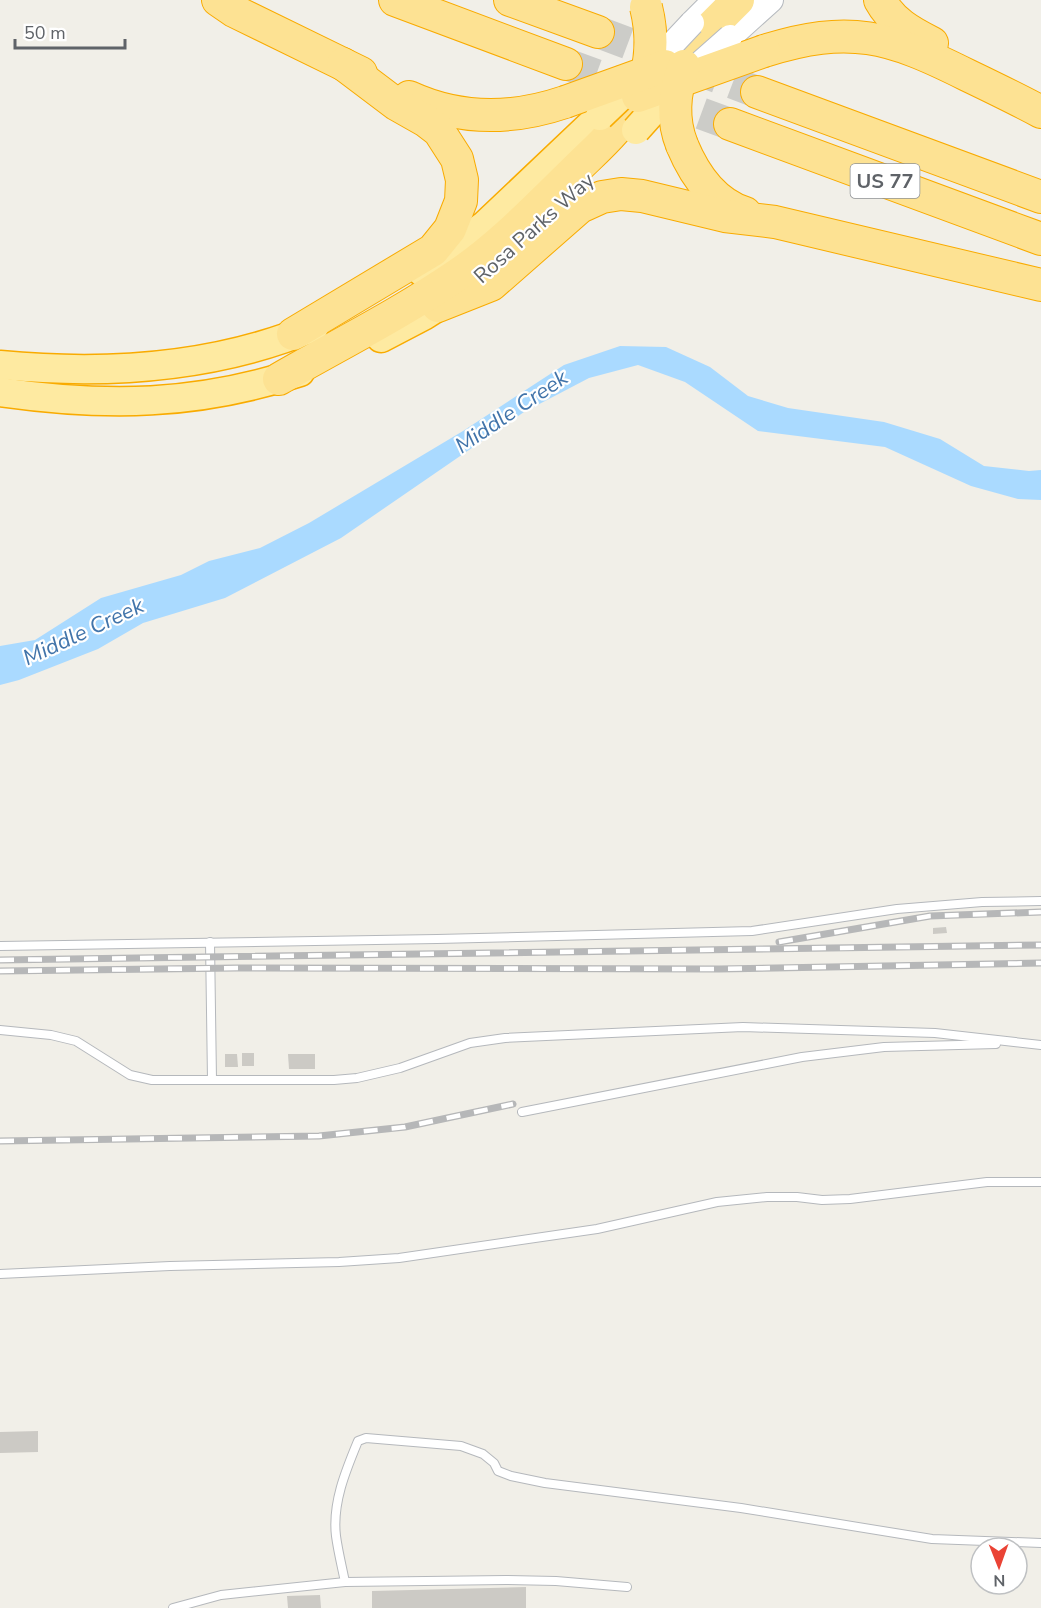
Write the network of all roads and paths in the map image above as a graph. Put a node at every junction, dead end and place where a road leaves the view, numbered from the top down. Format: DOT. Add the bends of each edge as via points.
graph roads {
  1 [pos="218,0"];
  2 [pos="395,0"];
  3 [pos="510,0"];
  4 [pos="738,0"];
  5 [pos="771,0"];
  6 [pos="879,0"];
  7 [pos="644,4"];
  8 [pos="712,22"];
  9 [pos="598,32"];
  10 [pos="343,64"];
  11 [pos="566,64"];
  12 [pos="683,70"];
  13 [pos="643,84"];
  14 [pos="758,92"];
  15 [pos="1038,110"];
  16 [pos="619,123"];
  17 [pos="730,124"];
  18 [pos="1041,197"];
  19 [pos="775,222"];
  20 [pos="1041,239"];
  21 [pos="1041,285"];
  22 [pos="438,306"];
  23 [pos="293,334"];
  24 [pos="0,365"];
  25 [pos="279,379"];
  26 [pos="0,392"];
  27 [pos="1041,901"];
  28 [pos="210,942"];
  29 [pos="0,945"];
  30 [pos="0,1030"];
  31 [pos="1041,1046"];
  32 [pos="212,1080"];
  33 [pos="522,1112"];
  34 [pos="1041,1182"];
  35 [pos="0,1274"];
  36 [pos="1041,1543"];
  37 [pos="345,1582"];
  38 [pos="627,1587"];
  39 [pos="173,1608"];
  1 -- 10 [label="highway"];
  2 -- 11 [label="highway"];
  3 -- 9 [label="highway"];
  4 -- 8 [label="highway"];
  5 -- 8 [label="main road"];
  6 -- 15 [label="highway" via="907,30 1007,81"];
  7 -- 13 [label="highway, bridge" via="651,36"];
  8 -- 12 [label="highway"];
  8 -- 13 [label="main road, bridge"];
  10 -- 13 [label="highway, bridge" via="419,102 482,115 537,110"];
  10 -- 23 [label="highway" via="439,131 459,166 461,201 453,224 437,246"];
  12 -- 13 [label="highway, bridge"];
  12 -- 15 [label="highway, bridge" via="816,38 878,39 923,54"];
  12 -- 16 [label="highway, Rosa Parks Way, bridge"];
  12 -- 19 [label="highway, bridge" via="675,114 692,167 705,185 738,211"];
  13 -- 16 [label="highway"];
  14 -- 18 [label="highway, US 77"];
  16 -- 22 [label="highway, Rosa Parks Way" via="514,250"];
  16 -- 23 [label="highway, Rosa Parks Way" via="408,281 366,304"];
  16 -- 25 [label="highway" via="537,208 470,266 400,311"];
  17 -- 20 [label="highway, US 77"];
  19 -- 21 [label="highway"];
  19 -- 22 [label="highway" via="725,216 642,196 602,197 574,212 490,285"];
  22 -- 25 [label="highway, Rosa Parks Way" via="369,345"];
  23 -- 24 [label="highway, Rosa Parks Way" via="217,355 146,366 58,369"];
  25 -- 26 [label="highway, Rosa Parks Way" via="203,396 139,402 76,401"];
  27 -- 28 [label="lane" via="897,909 752,931"];
  28 -- 29 [label="lane"];
  28 -- 32 [label="lane"];
  30 -- 32 [label="lane" via="76,1041 130,1075 152,1080"];
  31 -- 32 [label="lane" via="935,1033 743,1027 505,1038 470,1043 400,1068 357,1078"];
  31 -- 33 [label="lane" via="942,1044 802,1057"];
  34 -- 35 [label="lane" via="987,1182 850,1199 767,1197 717,1202 597,1229 399,1258"];
  36 -- 37 [label="lane" via="932,1539 741,1508 545,1484 498,1471 483,1454 461,1446 366,1438 355,1447 342,1479 336,1510 335,1534"];
  37 -- 38 [label="lane" via="506,1580"];
  37 -- 39 [label="lane" via="221,1595"];
}
